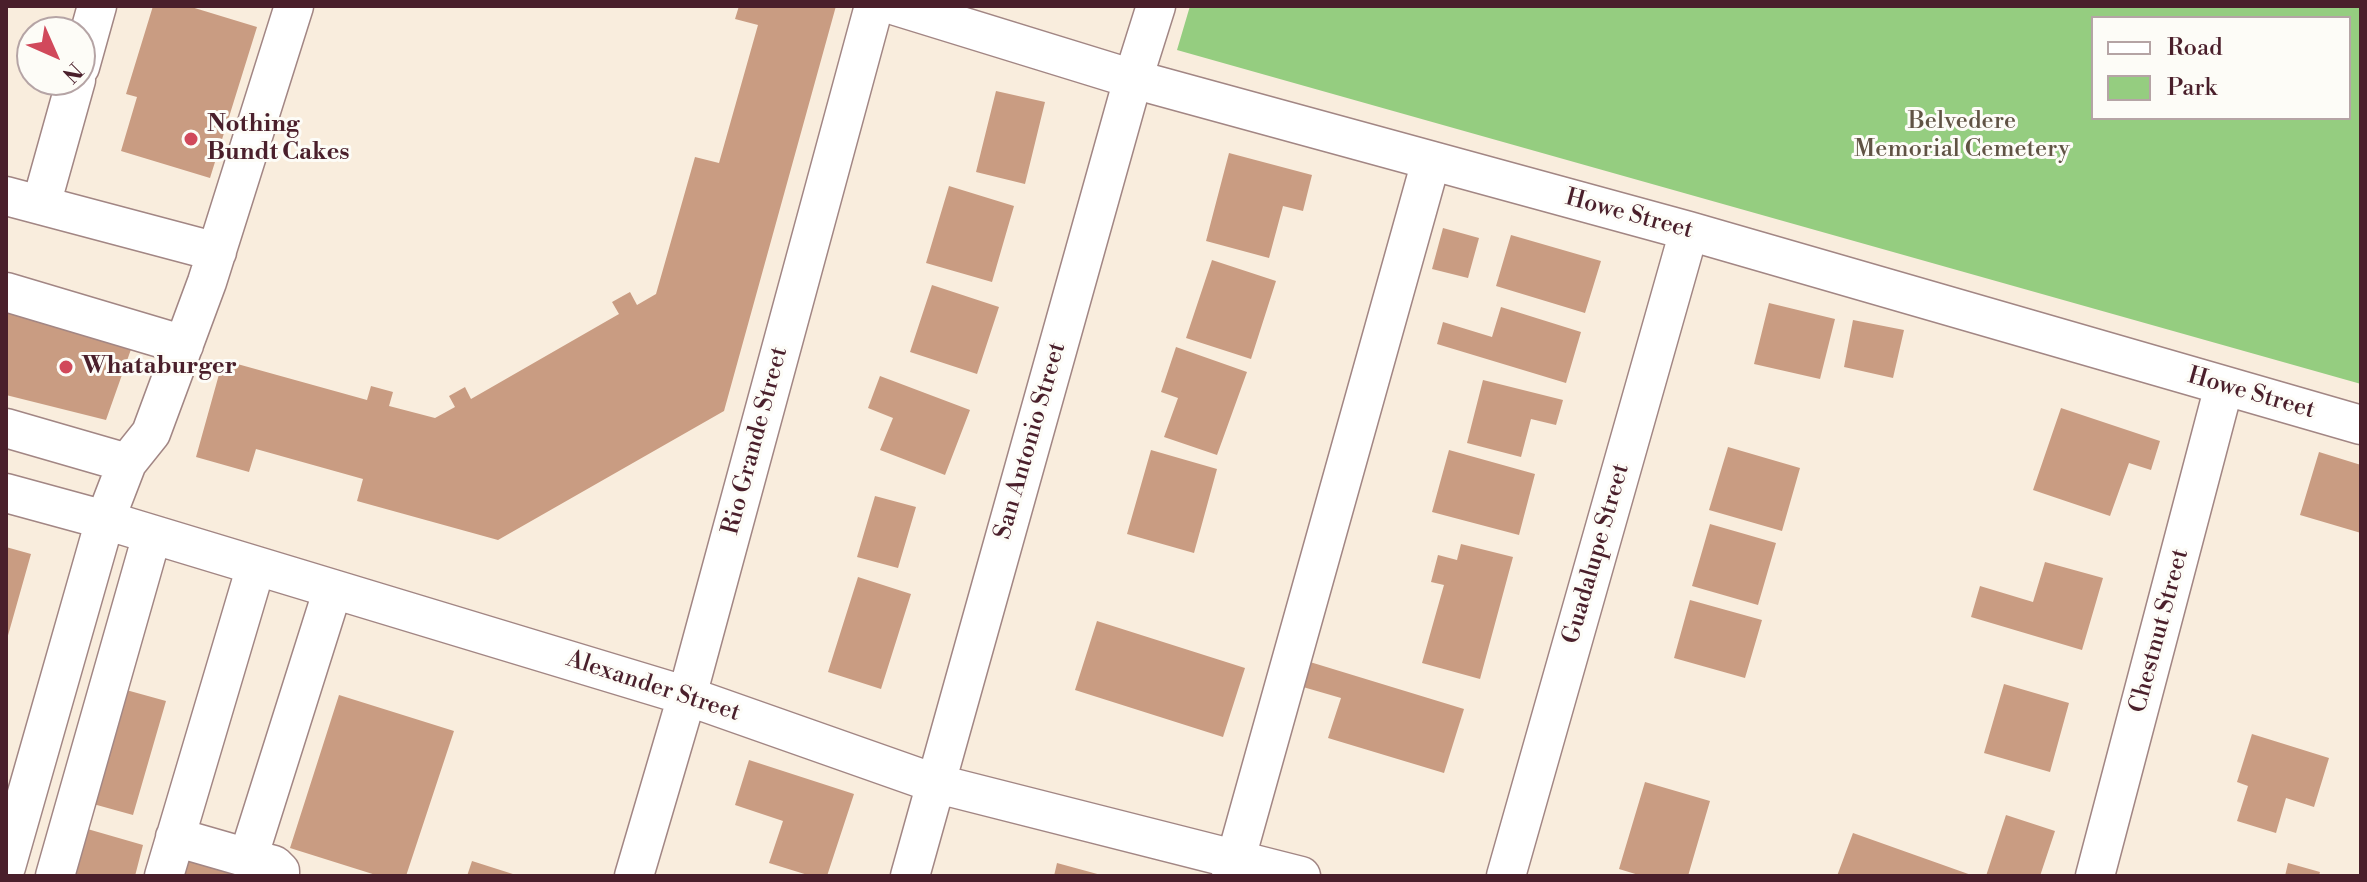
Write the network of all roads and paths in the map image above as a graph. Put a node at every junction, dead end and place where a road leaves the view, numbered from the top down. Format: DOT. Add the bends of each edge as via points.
graph roads {
  1 [pos="294,6"];
  2 [pos="874,6"];
  3 [pos="896,6"];
  4 [pos="1156,6"];
  5 [pos="1133,79"];
  6 [pos="69,96"];
  7 [pos="1431,161"];
  8 [pos="24,201"];
  9 [pos="1689,231"];
  10 [pos="217,252"];
  11 [pos="6,292"];
  12 [pos="184,345"];
  13 [pos="2224,386"];
  14 [pos="2361,425"];
  15 [pos="6,428"];
  16 [pos="127,463"];
  17 [pos="6,493"];
  18 [pos="105,520"];
  19 [pos="152,535"];
  20 [pos="256,566"];
  21 [pos="333,589"];
  22 [pos="687,696"];
  23 [pos="934,783"];
  24 [pos="175,837"];
  25 [pos="6,867"];
  26 [pos="264,867"];
  27 [pos="1234,868"];
  28 [pos="55,876"];
  29 [pos="164,876"];
  30 [pos="634,876"];
  31 [pos="910,876"];
  32 [pos="1301,876"];
  33 [pos="1506,876"];
  34 [pos="2095,876"];
  1 -- 10 [label="street"];
  2 -- 22 [label="street, Rio Grande Street"];
  3 -- 5 [label="street, Howe Street"];
  4 -- 5 [label="street, San Antonio Street"];
  5 -- 7 [label="street, Howe Street"];
  5 -- 23 [label="street, San Antonio Street"];
  6 -- 8 [label="street"];
  7 -- 9 [label="street, Howe Street"];
  7 -- 27 [label="street"];
  8 -- 10 [label="street"];
  9 -- 13 [label="street, Howe Street"];
  9 -- 33 [label="street, Guadalupe Street"];
  10 -- 12 [label="street"];
  11 -- 12 [label="street"];
  12 -- 16 [label="street" via="151,433"];
  13 -- 14 [label="street, Howe Street"];
  13 -- 34 [label="street, Chestnut Street"];
  15 -- 16 [label="street"];
  16 -- 18 [label="street"];
  17 -- 18 [label="street, Alexander Street"];
  18 -- 19 [label="street, Alexander Street"];
  18 -- 25 [label="street"];
  19 -- 20 [label="street, Alexander Street"];
  19 -- 28 [label="street"];
  20 -- 21 [label="street, Alexander Street"];
  20 -- 24 [label="street"];
  21 -- 22 [label="street, Alexander Street"];
  21 -- 26 [label="street"];
  22 -- 23 [label="street, Alexander Street"];
  22 -- 30 [label="street, Rio Grande Street"];
  23 -- 27 [label="street, Alexander Street"];
  23 -- 31 [label="street, San Antonio Street"];
  24 -- 26 [label="street"];
  24 -- 29 [label="street"];
  27 -- 32 [label="street, Alexander Street"];
}
